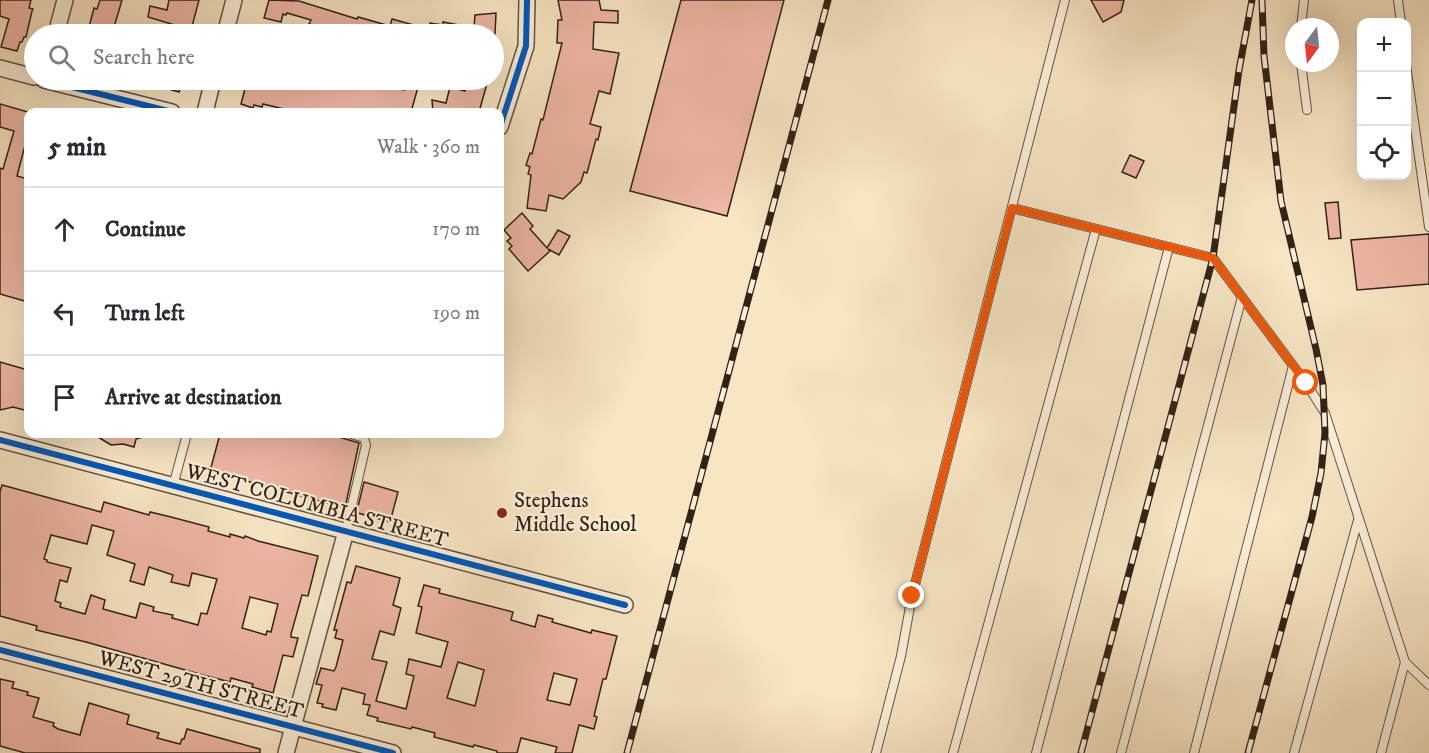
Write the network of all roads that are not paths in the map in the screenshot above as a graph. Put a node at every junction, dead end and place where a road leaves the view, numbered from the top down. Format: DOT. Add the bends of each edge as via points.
graph roads {
  1 [pos="65,0"];
  2 [pos="234,0"];
  3 [pos="527,0"];
  4 [pos="1065,0"];
  5 [pos="1304,0"];
  6 [pos="1398,0"];
  7 [pos="1301,18"];
  8 [pos="1400,18"];
  9 [pos="59,24"];
  10 [pos="228,24"];
  11 [pos="0,68"];
  12 [pos="1301,72"];
  13 [pos="1408,72"];
  14 [pos="24,74"];
  15 [pos="84,90"];
  16 [pos="210,90"];
  17 [pos="156,108"];
  18 [pos="206,108"];
  19 [pos="1307,110"];
  20 [pos="504,115"];
  21 [pos="1012,208"];
  22 [pos="1429,227"];
  23 [pos="1096,229"];
  24 [pos="1169,247"];
  25 [pos="1242,297"];
  26 [pos="1293,366"];
  27 [pos="186,438"];
  28 [pos="364,438"];
  29 [pos="0,440"];
  30 [pos="173,486"];
  31 [pos="1359,519"];
  32 [pos="346,531"];
  33 [pos="625,605"];
  34 [pos="0,650"];
  35 [pos="1405,662"];
  36 [pos="1429,685"];
  37 [pos="293,727"];
  38 [pos="286,753"];
  39 [pos="393,753"];
  40 [pos="876,753"];
  41 [pos="953,753"];
  42 [pos="1036,753"];
  43 [pos="1121,753"];
  44 [pos="1194,753"];
  45 [pos="1294,753"];
  46 [pos="1381,753"];
  1 -- 9 [label="street"];
  2 -- 10 [label="street"];
  3 -- 20 [label="street" via="526,46"];
  4 -- 21 [label="lane"];
  5 -- 7 [label="lane"];
  6 -- 8 [label="lane"];
  11 -- 14 [label="street"];
  12 -- 19 [label="lane"];
  13 -- 22 [label="lane"];
  15 -- 17 [label="street"];
  16 -- 18 [label="street"];
  21 -- 23 [label="lane"];
  21 -- 40 [label="lane" via="912,596"];
  23 -- 24 [label="lane"];
  23 -- 41 [label="lane"];
  24 -- 25 [label="lane" via="1213,258"];
  24 -- 42 [label="lane"];
  25 -- 26 [label="lane"];
  25 -- 43 [label="lane"];
  26 -- 31 [label="lane" via="1325,413"];
  26 -- 44 [label="lane"];
  27 -- 30 [label="lane"];
  28 -- 32 [label="lane" via="366,445"];
  29 -- 30 [label="street, WEST COLUMBIA STREET"];
  30 -- 32 [label="street, WEST COLUMBIA STREET"];
  31 -- 35 [label="lane"];
  31 -- 45 [label="lane"];
  32 -- 33 [label="street, WEST COLUMBIA STREET"];
  32 -- 37 [label="street"];
  34 -- 37 [label="street, WEST 29TH STREET"];
  35 -- 36 [label="lane"];
  35 -- 46 [label="lane"];
  37 -- 38 [label="street"];
  37 -- 39 [label="street, WEST 29TH STREET"];
}
